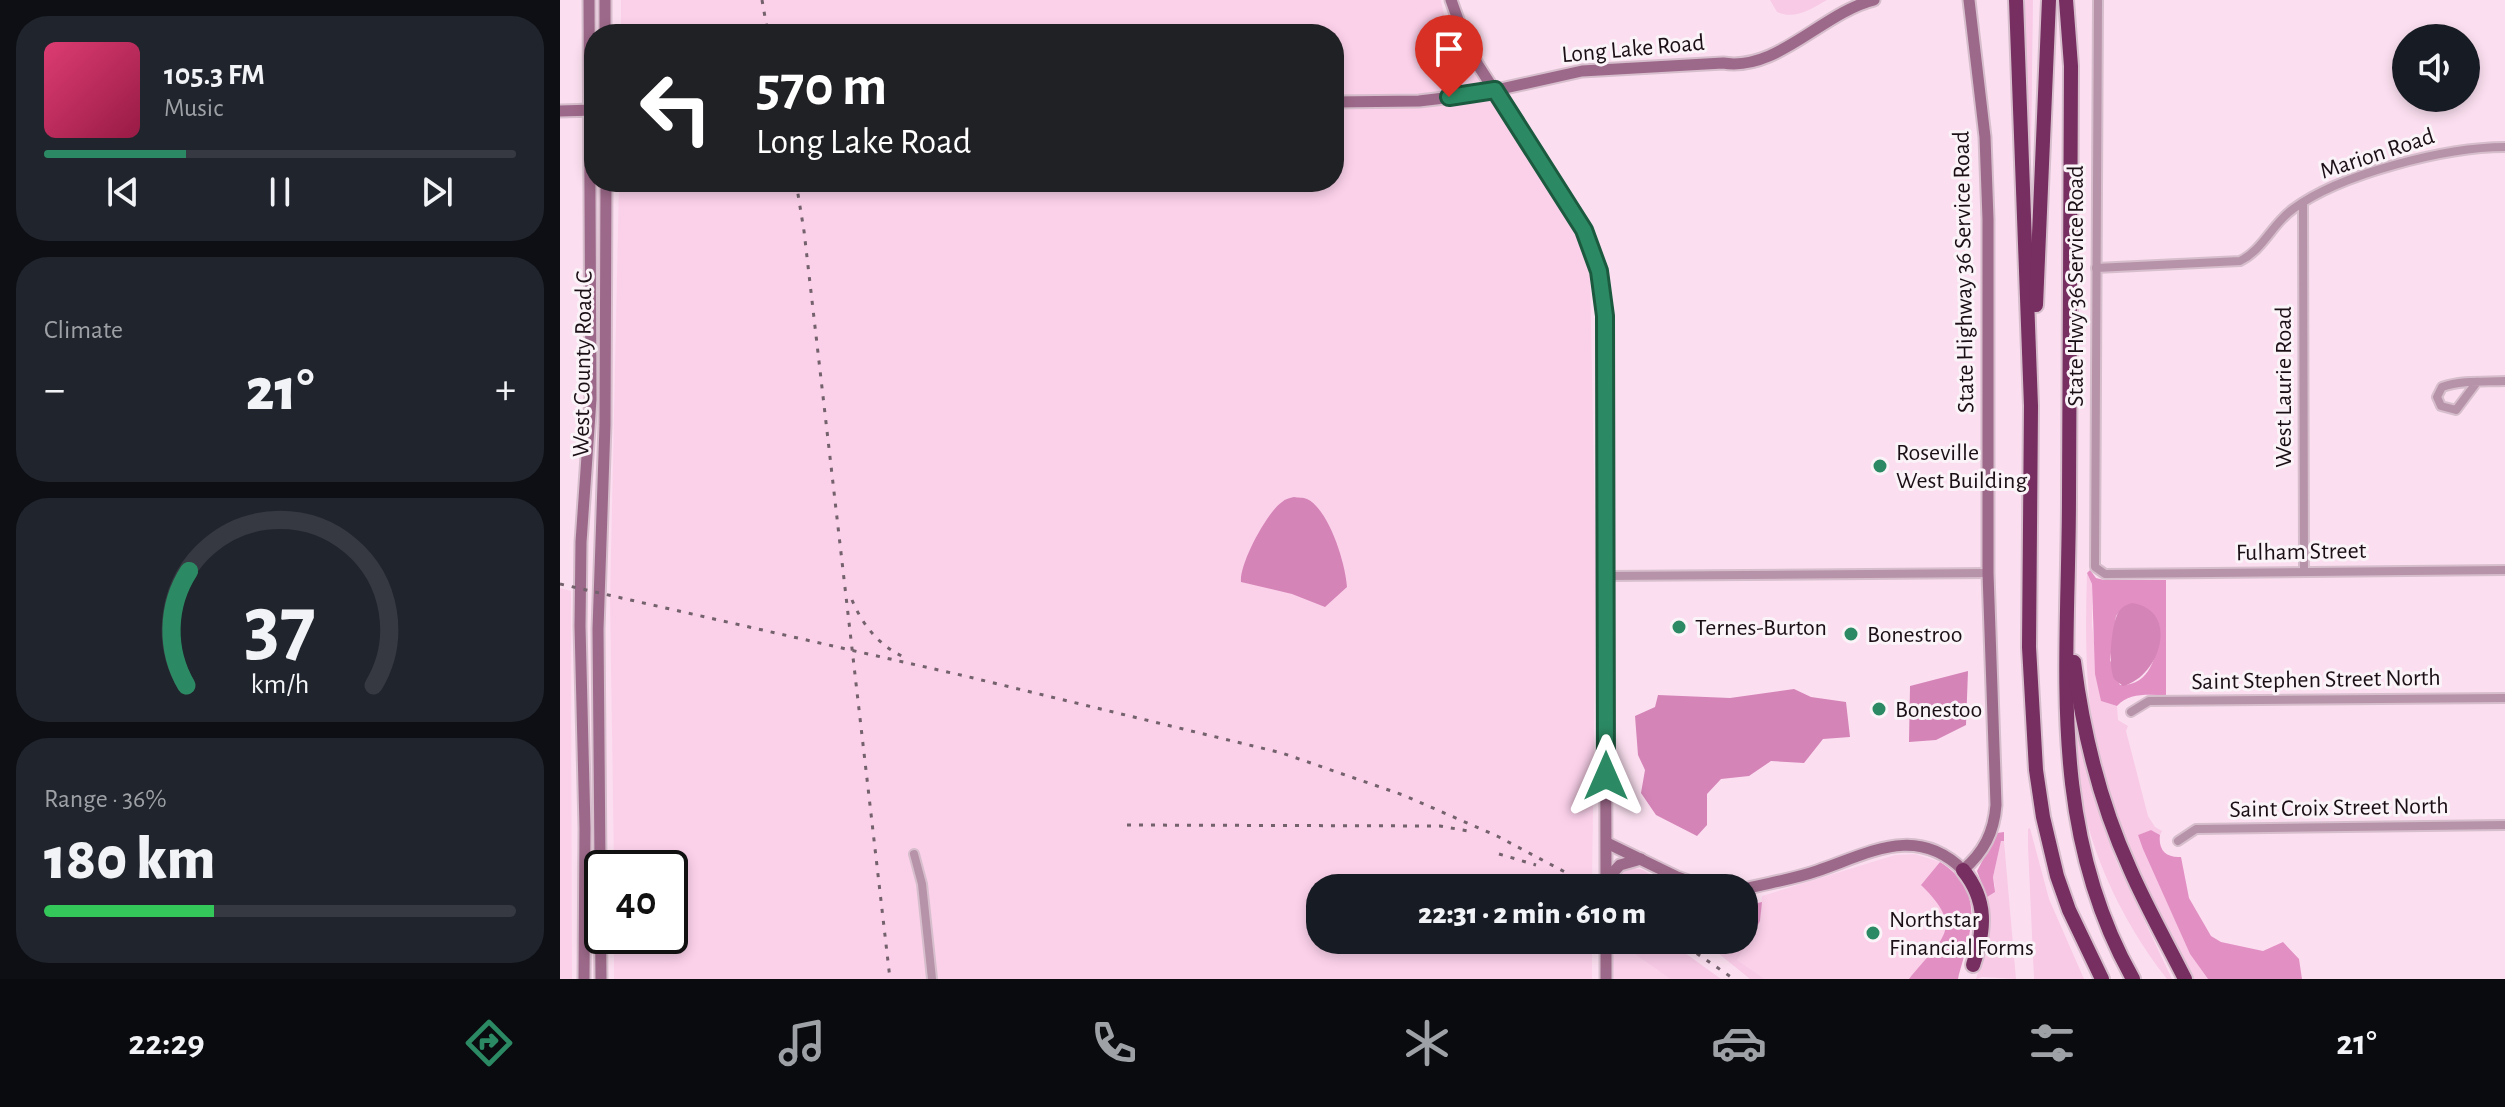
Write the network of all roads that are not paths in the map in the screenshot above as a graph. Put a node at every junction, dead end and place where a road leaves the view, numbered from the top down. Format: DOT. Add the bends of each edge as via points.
graph roads {
  1 [pos="589,0"];
  2 [pos="605,0"];
  3 [pos="1451,0"];
  4 [pos="1874,0"];
  5 [pos="1969,0"];
  6 [pos="2016,0"];
  7 [pos="2049,0"];
  8 [pos="2066,0"];
  9 [pos="2075,0"];
  10 [pos="2098,0"];
  11 [pos="590,24"];
  12 [pos="605,24"];
  13 [pos="2071,66"];
  14 [pos="1495,90"];
  15 [pos="1344,102"];
  16 [pos="584,110"];
  17 [pos="560,111"];
  18 [pos="2505,147"];
  19 [pos="591,192"];
  20 [pos="606,192"];
  21 [pos="2303,203"];
  22 [pos="2096,268"];
  23 [pos="2505,381"];
  24 [pos="2477,382"];
  25 [pos="2031,406"];
  26 [pos="590,425"];
  27 [pos="605,425"];
  28 [pos="2304,570"];
  29 [pos="2505,570"];
  30 [pos="2099,571"];
  31 [pos="1988,573"];
  32 [pos="1606,576"];
  33 [pos="2069,590"];
  34 [pos="2505,698"];
  35 [pos="2131,712"];
  36 [pos="2505,825"];
  37 [pos="2178,841"];
  38 [pos="1607,843"];
  39 [pos="914,854"];
  40 [pos="1641,859"];
  41 [pos="1963,870"];
  42 [pos="1606,874"];
  43 [pos="1613,874"];
  44 [pos="1671,874"];
  45 [pos="1758,886"];
  46 [pos="1606,954"];
  47 [pos="1973,965"];
  48 [pos="2184,978"];
  49 [pos="584,979"];
  50 [pos="601,979"];
  51 [pos="932,979"];
  52 [pos="1606,979"];
  53 [pos="2102,979"];
  54 [pos="2133,979"];
  1 -- 11 [label="street, West County Road C"];
  2 -- 12 [label="street"];
  3 -- 14 [label="street" via="1467,45"];
  4 -- 14 [label="street, Long Lake Road" via="1840,12 1756,62 1582,71"];
  5 -- 31 [label="street, State Highway 36 Service Road" via="1985,137 1988,219"];
  6 -- 25 [label="highway"];
  7 -- 25 [label="highway"];
  8 -- 13 [label="highway"];
  9 -- 13 [label="highway"];
  10 -- 22 [label="street, State Hwy 36 Service Road"];
  13 -- 33 [label="highway"];
  14 -- 15 [label="street, Long Lake Road" via="1419,101"];
  14 -- 32 [label="street" via="1573,209 1599,271 1605,316"];
  16 -- 17 [label="street"];
  18 -- 21 [label="street, Marion Road" via="2460,149 2418,159 2347,181"];
  19 -- 26 [label="street, West County Road C"];
  20 -- 27 [label="street, West County Road C"];
  21 -- 22 [label="street, Marion Road" via="2240,261"];
  21 -- 28 [label="street, West Laurie Road"];
  22 -- 30 [label="street, State Hwy 36 Service Road" via="2094,561"];
  23 -- 24 [label="street"];
  24 -- 24 [label="street" via="2442,387 2437,397 2441,406 2456,410"];
  25 -- 53 [label="highway" via="2029,647 2036,770 2057,876"];
  26 -- 27 [label="street"];
  26 -- 49 [label="street, West County Road C" via="580,626"];
  27 -- 50 [label="street, West County Road C" via="598,629"];
  28 -- 29 [label="street, Fulham Street"];
  28 -- 30 [label="street, Fulham Street"];
  31 -- 32 [label="street"];
  31 -- 41 [label="street, State Highway 36 Service Road" via="1995,816 1988,841"];
  32 -- 38 [label="street"];
  33 -- 48 [label="highway" via="2078,693 2100,789 2130,870"];
  33 -- 54 [label="highway" via="2066,719 2073,804 2098,903"];
  34 -- 35 [label="street, Saint Stephen Street North" via="2149,701"];
  36 -- 37 [label="street, Saint Croix Street North" via="2196,829"];
  38 -- 40 [label="street"];
  38 -- 42 [label="street"];
  39 -- 51 [label="street"];
  40 -- 43 [label="street" via="1620,865"];
  40 -- 44 [label="street"];
  41 -- 45 [label="street" via="1932,849 1894,845"];
  41 -- 47 [label="highway" via="1977,890 1983,914"];
  46 -- 52 [label="street"];
}
